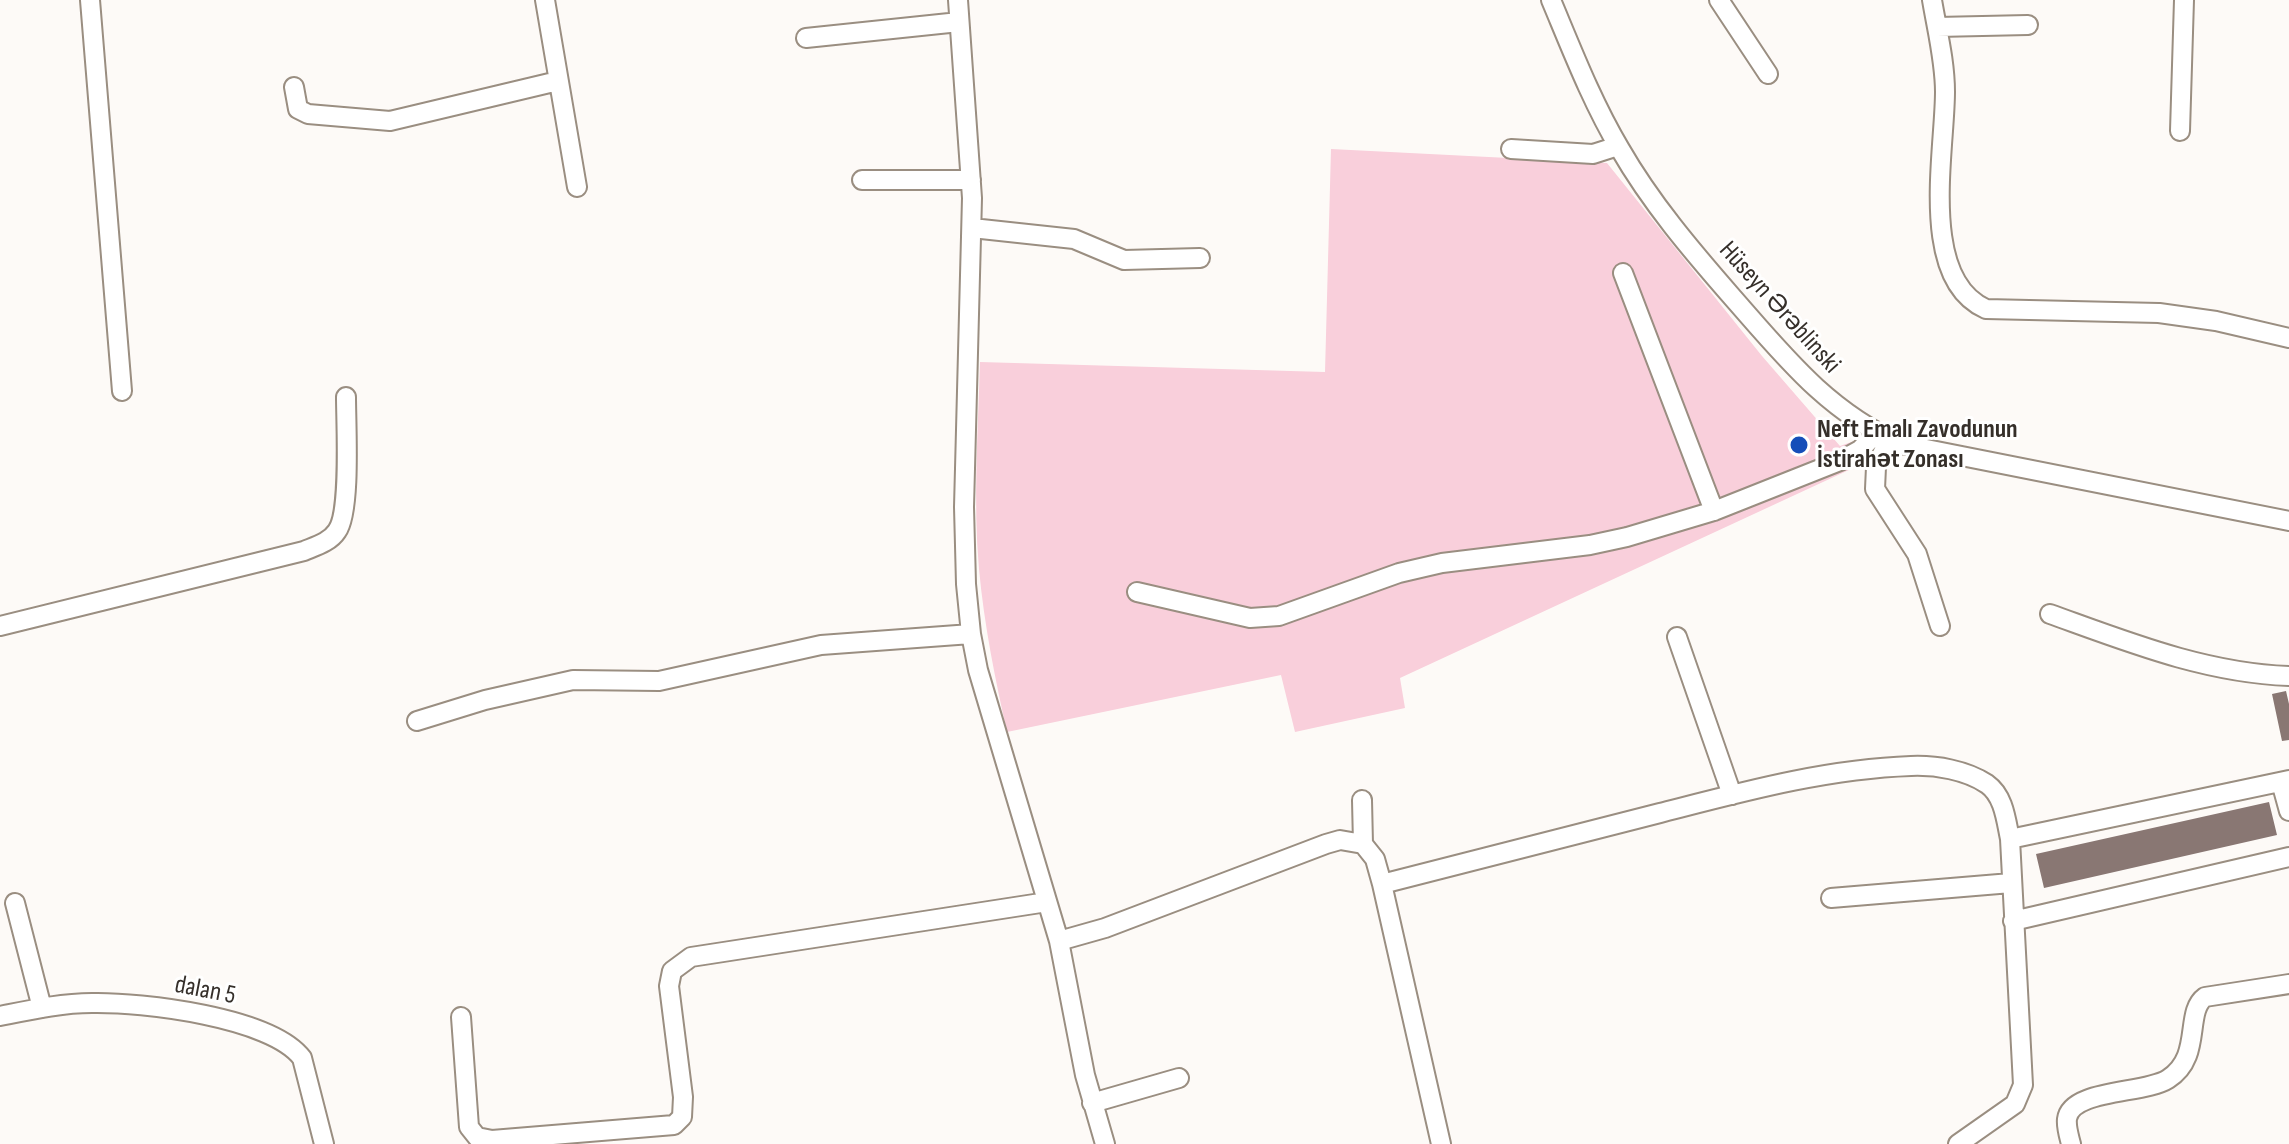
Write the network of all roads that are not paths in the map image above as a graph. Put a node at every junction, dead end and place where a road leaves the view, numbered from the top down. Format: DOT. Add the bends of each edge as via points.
graph roads {
  1 [pos="90,0"];
  2 [pos="545,0"];
  3 [pos="958,0"];
  4 [pos="1551,0"];
  5 [pos="1719,0"];
  6 [pos="1932,0"];
  7 [pos="2184,0"];
  8 [pos="959,22"];
  9 [pos="2028,25"];
  10 [pos="1937,27"];
  11 [pos="806,38"];
  12 [pos="1768,74"];
  13 [pos="558,81"];
  14 [pos="294,87"];
  15 [pos="2180,131"];
  16 [pos="1618,146"];
  17 [pos="1511,149"];
  18 [pos="862,180"];
  19 [pos="971,180"];
  20 [pos="577,187"];
  21 [pos="972,228"];
  22 [pos="1200,258"];
  23 [pos="1623,273"];
  24 [pos="2289,338"];
  25 [pos="122,391"];
  26 [pos="346,397"];
  27 [pos="1883,436"];
  28 [pos="1714,511"];
  29 [pos="2289,521"];
  30 [pos="1137,592"];
  31 [pos="2050,614"];
  32 [pos="0,626"];
  33 [pos="1940,626"];
  34 [pos="971,634"];
  35 [pos="1677,637"];
  36 [pos="2289,676"];
  37 [pos="417,721"];
  38 [pos="2285,781"];
  39 [pos="1732,795"];
  40 [pos="1362,800"];
  41 [pos="2289,811"];
  42 [pos="2010,839"];
  43 [pos="1363,844"];
  44 [pos="2289,857"];
  45 [pos="2011,883"];
  46 [pos="1382,884"];
  47 [pos="1831,898"];
  48 [pos="1047,902"];
  49 [pos="15,903"];
  50 [pos="2013,921"];
  51 [pos="1059,941"];
  52 [pos="2289,984"];
  53 [pos="42,1008"];
  54 [pos="0,1016"];
  55 [pos="461,1017"];
  56 [pos="1179,1078"];
  57 [pos="1092,1103"];
  58 [pos="324,1144"];
  59 [pos="1105,1144"];
  60 [pos="1441,1144"];
  61 [pos="1958,1144"];
  62 [pos="2071,1144"];
  1 -- 25 [label="street"];
  2 -- 13 [label="street"];
  3 -- 8 [label="street"];
  4 -- 16 [label="street, Hüseyn Ərəblinski"];
  5 -- 12 [label="street"];
  6 -- 10 [label="street"];
  7 -- 15 [label="street"];
  8 -- 11 [label="street"];
  8 -- 19 [label="street"];
  9 -- 10 [label="street"];
  10 -- 24 [label="street" via="1945,90 1942,226 1949,266 1970,299 1986,309 2159,313"];
  13 -- 14 [label="street" via="390,121 308,114 298,109"];
  13 -- 20 [label="street"];
  16 -- 17 [label="street" via="1593,154"];
  16 -- 27 [label="street, Hüseyn Ərəblinski" via="1687,245 1791,364 1817,392"];
  18 -- 19 [label="street"];
  19 -- 21 [label="street"];
  21 -- 22 [label="street" via="1074,239 1124,260"];
  21 -- 34 [label="street" via="964,507"];
  23 -- 28 [label="street"];
  26 -- 32 [label="street" via="342,521 323,543"];
  27 -- 28 [label="street" via="1840,461"];
  27 -- 29 [label="street, Hüseyn Ərəblinski" via="1918,448"];
  27 -- 33 [label="street" via="1875,489 1917,554"];
  28 -- 30 [label="street" via="1590,545 1399,573 1279,616 1250,618"];
  31 -- 36 [label="street" via="2182,660"];
  34 -- 37 [label="street" via="821,645 668,680 573,680"];
  34 -- 48 [label="street" via="987,708"];
  35 -- 39 [label="street"];
  38 -- 41 [label="street"];
  38 -- 42 [label="street"];
  39 -- 42 [label="street" via="1843,772 1945,769 1967,774 1994,790"];
  39 -- 46 [label="street"];
  40 -- 43 [label="street"];
  42 -- 45 [label="street"];
  43 -- 46 [label="street" via="1375,859"];
  43 -- 51 [label="street" via="1326,844"];
  44 -- 50 [label="street"];
  45 -- 47 [label="street"];
  45 -- 50 [label="street"];
  46 -- 60 [label="street"];
  48 -- 51 [label="street"];
  48 -- 55 [label="street" via="691,957 672,971 669,986 683,1097 682,1117 674,1125 477,1137 469,1127"];
  49 -- 53 [label="street"];
  50 -- 61 [label="street" via="2023,1085 2015,1104"];
  51 -- 57 [label="street"];
  52 -- 62 [label="street" via="2205,997 2196,1008 2192,1043 2177,1072 2152,1086 2076,1104 2067,1118"];
  53 -- 54 [label="street, dalan 5"];
  53 -- 58 [label="street, dalan 5" via="92,1003 185,1011 275,1036 302,1058"];
  56 -- 57 [label="street"];
  57 -- 59 [label="street"];
}
